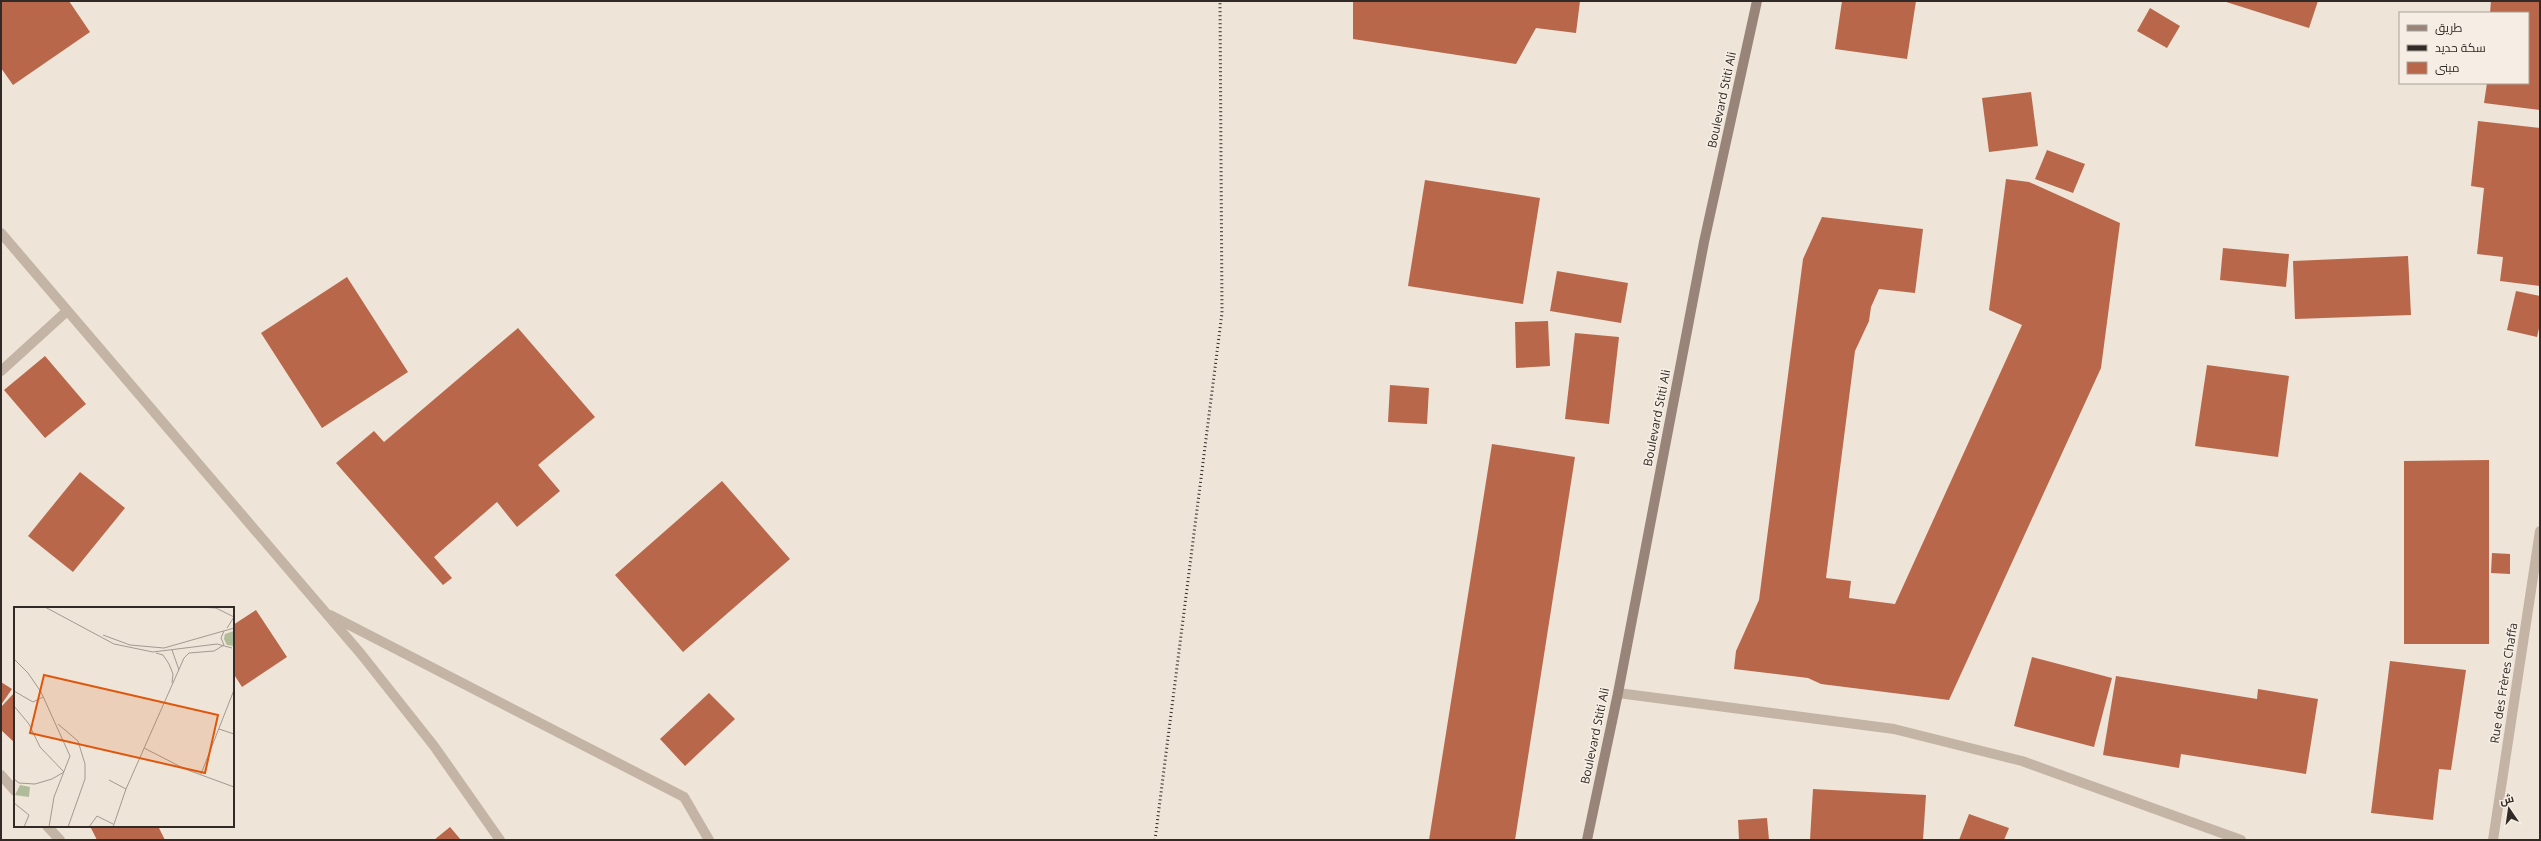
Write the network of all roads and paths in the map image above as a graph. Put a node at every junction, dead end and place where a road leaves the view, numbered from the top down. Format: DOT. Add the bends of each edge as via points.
graph roads {
  1 [pos="1756,1"];
  2 [pos="1,233"];
  3 [pos="67,311"];
  4 [pos="1,371"];
  5 [pos="2540,531"];
  6 [pos="324,612"];
  7 [pos="1618,693"];
  8 [pos="1,775"];
  9 [pos="14,790"];
  10 [pos="48,827"];
  11 [pos="60,840"];
  12 [pos="500,840"];
  13 [pos="709,840"];
  14 [pos="1587,840"];
  15 [pos="2241,840"];
  16 [pos="2493,840"];
  1 -- 7 [label="main road, Boulevard Stiti Ali" via="1704,242"];
  2 -- 3 [label="street"];
  3 -- 4 [label="street"];
  3 -- 6 [label="street"];
  5 -- 16 [label="street, Rue des Frères Chaffa"];
  6 -- 12 [label="street" via="434,746"];
  6 -- 13 [label="street" via="684,797"];
  7 -- 14 [label="main road, Boulevard Stiti Ali"];
  7 -- 15 [label="street" via="1894,730 2022,761"];
  8 -- 9 [label="street"];
  10 -- 11 [label="street"];
}
